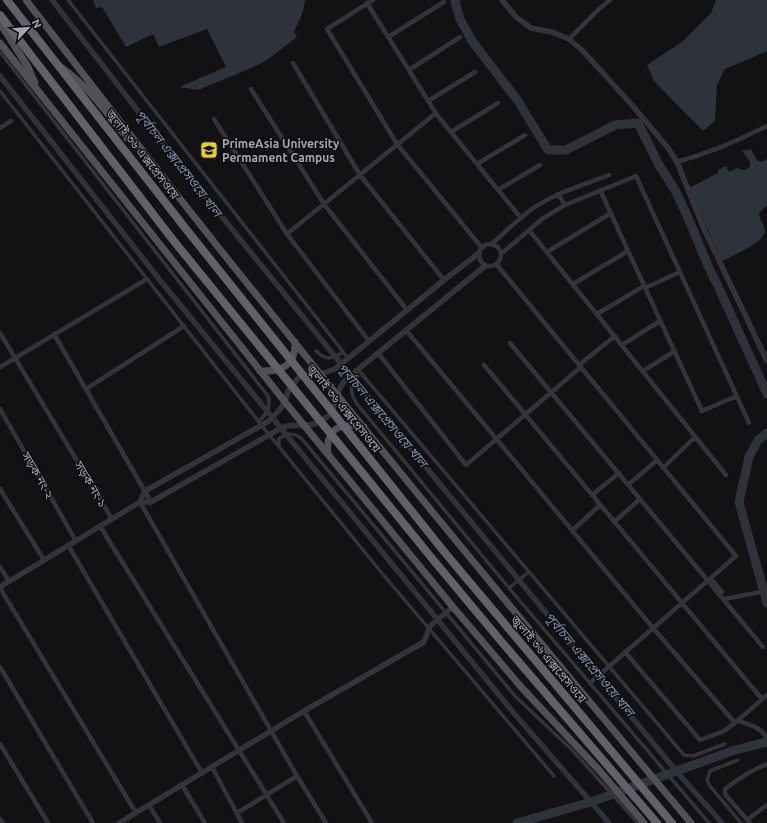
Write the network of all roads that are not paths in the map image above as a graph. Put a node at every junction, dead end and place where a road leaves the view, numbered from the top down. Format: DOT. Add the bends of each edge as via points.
graph roads {
  1 [pos="7,0"];
  2 [pos="26,0"];
  3 [pos="68,0"];
  4 [pos="373,0"];
  5 [pos="502,0"];
  6 [pos="610,0"];
  7 [pos="444,2"];
  8 [pos="367,3"];
  9 [pos="0,15"];
  10 [pos="0,23"];
  11 [pos="388,37"];
  12 [pos="460,37"];
  13 [pos="569,39"];
  14 [pos="0,42"];
  15 [pos="0,52"];
  16 [pos="56,63"];
  17 [pos="293,64"];
  18 [pos="408,70"];
  19 [pos="475,72"];
  20 [pos="251,89"];
  21 [pos="0,91"];
  22 [pos="38,91"];
  23 [pos="428,102"];
  24 [pos="498,103"];
  25 [pos="436,113"];
  26 [pos="214,119"];
  27 [pos="11,121"];
  28 [pos="767,126"];
  29 [pos="0,128"];
  30 [pos="451,132"];
  31 [pos="525,135"];
  32 [pos="397,144"];
  33 [pos="142,150"];
  34 [pos="677,162"];
  35 [pos="477,164"];
  36 [pos="540,165"];
  37 [pos="360,175"];
  38 [pos="609,175"];
  39 [pos="498,190"];
  40 [pos="600,190"];
  41 [pos="558,194"];
  42 [pos="324,204"];
  43 [pos="565,205"];
  44 [pos="611,213"];
  45 [pos="520,218"];
  46 [pos="529,230"];
  47 [pos="287,234"];
  48 [pos="492,244"];
  49 [pos="480,251"];
  50 [pos="628,251"];
  51 [pos="547,252"];
  52 [pos="501,254"];
  53 [pos="497,264"];
  54 [pos="486,266"];
  55 [pos="680,272"];
  56 [pos="147,278"];
  57 [pos="444,280"];
  58 [pos="573,284"];
  59 [pos="645,287"];
  60 [pos="407,310"];
  61 [pos="597,314"];
  62 [pos="660,321"];
  63 [pos="184,326"];
  64 [pos="406,330"];
  65 [pos="0,333"];
  66 [pos="54,334"];
  67 [pos="615,336"];
  68 [pos="369,341"];
  69 [pos="295,342"];
  70 [pos="510,343"];
  71 [pos="622,345"];
  72 [pos="316,351"];
  73 [pos="674,351"];
  74 [pos="343,352"];
  75 [pos="378,353"];
  76 [pos="15,358"];
  77 [pos="348,358"];
  78 [pos="767,361"];
  79 [pos="484,365"];
  80 [pos="580,366"];
  81 [pos="0,367"];
  82 [pos="260,370"];
  83 [pos="643,371"];
  84 [pos="359,372"];
  85 [pos="321,374"];
  86 [pos="86,389"];
  87 [pos="552,393"];
  88 [pos="337,395"];
  89 [pos="737,396"];
  90 [pos="285,402"];
  91 [pos="0,409"];
  92 [pos="525,414"];
  93 [pos="261,423"];
  94 [pos="749,423"];
  95 [pos="303,424"];
  96 [pos="364,427"];
  97 [pos="271,435"];
  98 [pos="696,437"];
  99 [pos="496,440"];
  100 [pos="279,446"];
  101 [pos="328,455"];
  102 [pos="658,460"];
  103 [pos="664,468"];
  104 [pos="619,473"];
  105 [pos="726,475"];
  106 [pos="628,485"];
  107 [pos="0,489"];
  108 [pos="145,491"];
  109 [pos="592,495"];
  110 [pos="640,499"];
  111 [pos="140,502"];
  112 [pos="151,502"];
  113 [pos="600,505"];
  114 [pos="112,519"];
  115 [pos="614,522"];
  116 [pos="100,526"];
  117 [pos="572,531"];
  118 [pos="76,541"];
  119 [pos="68,545"];
  120 [pos="44,560"];
  121 [pos="0,568"];
  122 [pos="529,572"];
  123 [pos="709,579"];
  124 [pos="9,581"];
  125 [pos="0,587"];
  126 [pos="509,588"];
  127 [pos="767,591"];
  128 [pos="724,599"];
  129 [pos="681,603"];
  130 [pos="453,607"];
  131 [pos="446,613"];
  132 [pos="429,628"];
  133 [pos="653,628"];
  134 [pos="765,648"];
  135 [pos="625,652"];
  136 [pos="609,666"];
  137 [pos="0,667"];
  138 [pos="590,683"];
  139 [pos="767,695"];
  140 [pos="762,699"];
  141 [pos="304,711"];
  142 [pos="737,722"];
  143 [pos="272,730"];
  144 [pos="766,737"];
  145 [pos="0,744"];
  146 [pos="725,744"];
  147 [pos="240,750"];
  148 [pos="738,760"];
  149 [pos="767,764"];
  150 [pos="212,767"];
  151 [pos="202,773"];
  152 [pos="597,773"];
  153 [pos="297,776"];
  154 [pos="554,776"];
  155 [pos="182,785"];
  156 [pos="677,789"];
  157 [pos="267,795"];
  158 [pos="149,805"];
  159 [pos="767,806"];
  160 [pos="136,813"];
  161 [pos="236,813"];
  162 [pos="0,819"];
  163 [pos="654,820"];
  164 [pos="748,821"];
  165 [pos="3,823"];
  166 [pos="48,823"];
  167 [pos="93,823"];
  168 [pos="119,823"];
  169 [pos="160,823"];
  170 [pos="205,823"];
  171 [pos="242,823"];
  172 [pos="284,823"];
  173 [pos="326,823"];
  174 [pos="372,823"];
  175 [pos="638,823"];
  176 [pos="644,823"];
  177 [pos="672,823"];
  178 [pos="691,823"];
  179 [pos="708,823"];
  180 [pos="741,823"];
  1 -- 16 [label="highway, জুলাই ৩৬ এক্সপ্রেসওয়ে"];
  2 -- 33 [label="main road"];
  3 -- 77 [label="street"];
  4 -- 8 [label="street"];
  5 -- 13 [label="street" via="516,17 531,28"];
  6 -- 13 [label="street"];
  7 -- 11 [label="street"];
  8 -- 11 [label="street"];
  8 -- 32 [label="street" via="327,29"];
  9 -- 163 [label="highway, জুলাই ৩৬ এক্সপ্রেসওয়ে" via="198,271 435,562"];
  10 -- 22 [label="main road" via="28,67"];
  11 -- 18 [label="street"];
  12 -- 18 [label="street"];
  13 -- 34 [label="street" via="632,104"];
  14 -- 22 [label="main road"];
  15 -- 93 [label="street" via="268,396 269,408"];
  16 -- 33 [label="main road" via="89,90 127,138"];
  16 -- 177 [label="highway, জুলাই ৩৬ এক্সপ্রেসওয়ে" via="441,548"];
  17 -- 37 [label="street"];
  18 -- 23 [label="street"];
  19 -- 23 [label="street"];
  20 -- 42 [label="street"];
  21 -- 56 [label="street"];
  22 -- 82 [label="main road"];
  23 -- 25 [label="street"];
  24 -- 30 [label="street"];
  25 -- 30 [label="street"];
  25 -- 32 [label="street"];
  26 -- 47 [label="street"];
  27 -- 29 [label="street"];
  28 -- 34 [label="street" via="735,142"];
  30 -- 35 [label="street"];
  31 -- 35 [label="street"];
  32 -- 37 [label="street"];
  32 -- 49 [label="street"];
  33 -- 69 [label="main road"];
  34 -- 78 [label="street" via="704,229"];
  35 -- 39 [label="street"];
  36 -- 39 [label="street"];
  37 -- 42 [label="street"];
  37 -- 57 [label="street"];
  38 -- 41 [label="street"];
  39 -- 45 [label="street"];
  40 -- 43 [label="street"];
  40 -- 44 [label="street"];
  40 -- 55 [label="street" via="636,176"];
  41 -- 43 [label="street"];
  41 -- 45 [label="street"];
  42 -- 47 [label="street"];
  42 -- 60 [label="street"];
  43 -- 46 [label="street"];
  44 -- 50 [label="street"];
  44 -- 51 [label="street"];
  45 -- 48 [label="street"];
  46 -- 51 [label="street"];
  46 -- 52 [label="street"];
  47 -- 68 [label="street"];
  48 -- 49 [label="street" via="486,245"];
  48 -- 52 [label="street"];
  49 -- 54 [label="street" via="481,262"];
  49 -- 57 [label="street"];
  50 -- 58 [label="street"];
  50 -- 59 [label="street"];
  51 -- 58 [label="street"];
  52 -- 53 [label="street"];
  53 -- 54 [label="street"];
  53 -- 80 [label="street"];
  54 -- 64 [label="street"];
  55 -- 59 [label="street"];
  55 -- 89 [label="street"];
  56 -- 63 [label="street"];
  56 -- 66 [label="street"];
  57 -- 60 [label="street"];
  58 -- 61 [label="street"];
  59 -- 61 [label="street"];
  59 -- 62 [label="street"];
  60 -- 68 [label="street"];
  61 -- 67 [label="street"];
  62 -- 71 [label="street"];
  62 -- 73 [label="street"];
  63 -- 86 [label="street"];
  63 -- 93 [label="street"];
  64 -- 75 [label="street"];
  64 -- 99 [label="street"];
  65 -- 76 [label="street, সড়ক নং-১"];
  66 -- 76 [label="street"];
  66 -- 86 [label="street"];
  67 -- 71 [label="street"];
  67 -- 80 [label="street"];
  68 -- 77 [label="street"];
  69 -- 82 [label="main road" via="294,356 287,365 274,371"];
  69 -- 85 [label="main road"];
  70 -- 87 [label="street"];
  71 -- 83 [label="street"];
  72 -- 74 [label="street" via="322,358 329,359"];
  73 -- 83 [label="street"];
  73 -- 89 [label="street" via="702,411"];
  75 -- 84 [label="street"];
  75 -- 99 [label="street" via="466,465"];
  76 -- 81 [label="street"];
  76 -- 114 [label="street, সড়ক নং-১"];
  77 -- 85 [label="street" via="335,369"];
  79 -- 92 [label="street"];
  80 -- 87 [label="street"];
  80 -- 102 [label="street"];
  82 -- 90 [label="main road"];
  83 -- 98 [label="street"];
  84 -- 88 [label="street" via="340,386"];
  84 -- 122 [label="street"];
  84 -- 126 [label="street" via="351,388 357,404"];
  85 -- 88 [label="main road"];
  85 -- 90 [label="street" via="299,377 288,391"];
  86 -- 108 [label="street"];
  87 -- 92 [label="street"];
  87 -- 104 [label="street"];
  88 -- 95 [label="street" via="333,410 326,418 314,424"];
  88 -- 96 [label="main road"];
  89 -- 94 [label="street"];
  90 -- 93 [label="street" via="275,416"];
  90 -- 95 [label="main road"];
  91 -- 118 [label="street, সড়ক নং-২"];
  92 -- 99 [label="street"];
  92 -- 109 [label="street"];
  93 -- 97 [label="street"];
  93 -- 108 [label="street"];
  95 -- 97 [label="street" via="289,425"];
  95 -- 101 [label="main road"];
  96 -- 101 [label="main road" via="345,425 337,428 329,439"];
  96 -- 178 [label="main road"];
  97 -- 100 [label="street"];
  97 -- 112 [label="street"];
  98 -- 103 [label="street"];
  98 -- 105 [label="street"];
  99 -- 117 [label="street"];
  100 -- 131 [label="street" via="279,439 288,434 302,439"];
  100 -- 132 [label="street"];
  101 -- 130 [label="main road"];
  102 -- 103 [label="street"];
  102 -- 106 [label="street"];
  103 -- 123 [label="street" via="736,556"];
  104 -- 106 [label="street"];
  104 -- 109 [label="street"];
  106 -- 110 [label="street"];
  107 -- 120 [label="street"];
  108 -- 111 [label="street"];
  108 -- 112 [label="street"];
  109 -- 113 [label="street"];
  110 -- 115 [label="street"];
  110 -- 123 [label="street"];
  111 -- 112 [label="street"];
  111 -- 114 [label="street"];
  111 -- 143 [label="street"];
  113 -- 115 [label="street"];
  113 -- 117 [label="street"];
  114 -- 116 [label="street, সড়ক নং-১"];
  115 -- 129 [label="street"];
  116 -- 118 [label="street, সড়ক নং-১"];
  116 -- 147 [label="street"];
  117 -- 133 [label="street"];
  118 -- 119 [label="street, সড়ক নং-১"];
  119 -- 120 [label="street, সড়ক নং-১"];
  119 -- 151 [label="street"];
  120 -- 124 [label="street, সড়ক নং-১"];
  121 -- 124 [label="street"];
  122 -- 126 [label="street"];
  122 -- 136 [label="street"];
  123 -- 128 [label="street"];
  123 -- 129 [label="street"];
  123 -- 134 [label="street"];
  124 -- 125 [label="street, সড়ক নং-১"];
  125 -- 160 [label="street"];
  126 -- 138 [label="street"];
  127 -- 128 [label="street"];
  128 -- 134 [label="street"];
  129 -- 133 [label="street"];
  129 -- 140 [label="street"];
  130 -- 131 [label="street"];
  130 -- 152 [label="main road"];
  131 -- 132 [label="street"];
  131 -- 152 [label="street" via="515,696"];
  132 -- 141 [label="street" via="424,642"];
  132 -- 154 [label="street"];
  133 -- 135 [label="street"];
  133 -- 142 [label="street"];
  135 -- 136 [label="street"];
  135 -- 142 [label="street" via="700,740"];
  136 -- 138 [label="street"];
  136 -- 146 [label="street" via="684,755 693,756"];
  137 -- 167 [label="street"];
  138 -- 179 [label="street"];
  139 -- 140 [label="street"];
  140 -- 142 [label="street"];
  141 -- 143 [label="street"];
  141 -- 174 [label="street"];
  142 -- 144 [label="street" via="756,727 763,731"];
  143 -- 147 [label="street"];
  143 -- 153 [label="street"];
  145 -- 166 [label="street"];
  147 -- 150 [label="street"];
  147 -- 157 [label="street"];
  148 -- 180 [label="street" via="710,772 707,780"];
  149 -- 164 [label="street" via="739,778 725,789 725,794"];
  150 -- 151 [label="street"];
  150 -- 161 [label="street"];
  151 -- 155 [label="street"];
  152 -- 175 [label="street"];
  152 -- 176 [label="main road"];
  153 -- 157 [label="street"];
  153 -- 173 [label="street"];
  155 -- 158 [label="street"];
  155 -- 170 [label="street"];
  156 -- 179 [label="street"];
  157 -- 161 [label="street"];
  157 -- 172 [label="street"];
  158 -- 160 [label="street"];
  158 -- 169 [label="street"];
  159 -- 164 [label="street"];
  160 -- 168 [label="street"];
  161 -- 171 [label="street"];
  162 -- 165 [label="street"];
}
